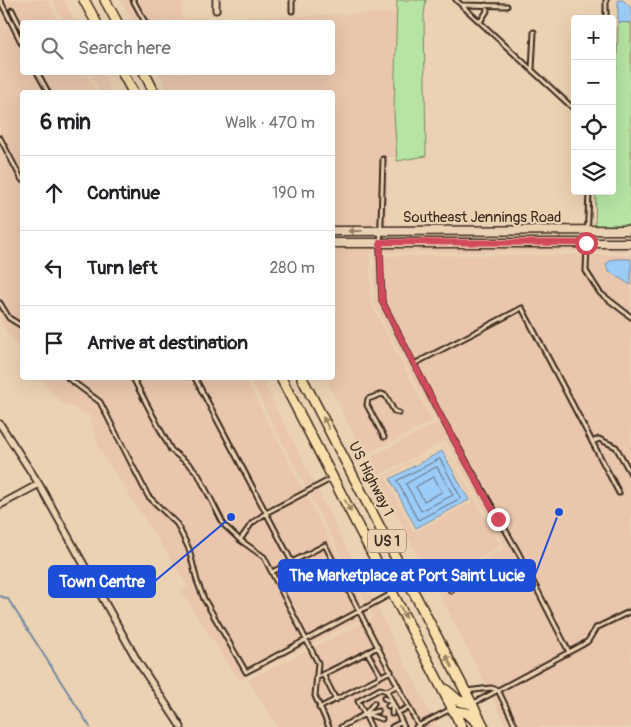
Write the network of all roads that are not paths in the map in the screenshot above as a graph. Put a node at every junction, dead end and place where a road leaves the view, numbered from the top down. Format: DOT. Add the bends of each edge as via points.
graph roads {
  1 [pos="0,0"];
  2 [pos="84,0"];
  3 [pos="106,0"];
  4 [pos="133,0"];
  5 [pos="216,0"];
  6 [pos="292,0"];
  7 [pos="456,0"];
  8 [pos="606,0"];
  9 [pos="462,5"];
  10 [pos="486,5"];
  11 [pos="507,6"];
  12 [pos="12,10"];
  13 [pos="216,10"];
  14 [pos="292,11"];
  15 [pos="606,15"];
  16 [pos="95,20"];
  17 [pos="116,20"];
  18 [pos="144,20"];
  19 [pos="480,22"];
  20 [pos="20,26"];
  21 [pos="534,32"];
  22 [pos="20,40"];
  23 [pos="532,70"];
  24 [pos="39,75"];
  25 [pos="124,75"];
  26 [pos="145,75"];
  27 [pos="47,90"];
  28 [pos="132,90"];
  29 [pos="153,90"];
  30 [pos="571,106"];
  31 [pos="0,138"];
  32 [pos="383,159"];
  33 [pos="20,176"];
  34 [pos="589,195"];
  35 [pos="586,230"];
  36 [pos="631,230"];
  37 [pos="335,231"];
  38 [pos="381,231"];
  39 [pos="380,242"];
  40 [pos="335,243"];
  41 [pos="586,243"];
  42 [pos="631,243"];
  43 [pos="0,303"];
  44 [pos="631,317"];
  45 [pos="20,325"];
  46 [pos="414,364"];
  47 [pos="71,380"];
  48 [pos="134,380"];
  49 [pos="196,380"];
  50 [pos="282,380"];
  51 [pos="303,380"];
  52 [pos="398,413"];
  53 [pos="0,424"];
  54 [pos="384,438"];
  55 [pos="592,442"];
  56 [pos="631,474"];
  57 [pos="333,478"];
  58 [pos="39,484"];
  59 [pos="619,493"];
  60 [pos="0,505"];
  61 [pos="266,513"];
  62 [pos="240,540"];
  63 [pos="292,562"];
  64 [pos="440,569"];
  65 [pos="272,572"];
  66 [pos="451,591"];
  67 [pos="393,593"];
  68 [pos="360,610"];
  69 [pos="631,610"];
  70 [pos="306,638"];
  71 [pos="378,647"];
  72 [pos="368,652"];
  73 [pos="569,652"];
  74 [pos="391,671"];
  75 [pos="323,674"];
  76 [pos="381,676"];
  77 [pos="316,678"];
  78 [pos="398,686"];
  79 [pos="441,686"];
  80 [pos="498,690"];
  81 [pos="387,691"];
  82 [pos="465,691"];
  83 [pos="384,698"];
  84 [pos="336,700"];
  85 [pos="392,703"];
  86 [pos="374,704"];
  87 [pos="472,704"];
  88 [pos="388,706"];
  89 [pos="409,707"];
  90 [pos="319,708"];
  91 [pos="453,710"];
  92 [pos="378,711"];
  93 [pos="397,713"];
  94 [pos="365,714"];
  95 [pos="392,714"];
  96 [pos="382,719"];
  97 [pos="402,722"];
  98 [pos="181,727"];
  99 [pos="330,727"];
  100 [pos="342,727"];
  101 [pos="371,727"];
  102 [pos="392,727"];
  103 [pos="404,727"];
  104 [pos="418,727"];
  105 [pos="462,727"];
  106 [pos="483,727"];
  107 [pos="516,727"];
  1 -- 22 [label="lane"];
  2 -- 16 [label="main road"];
  3 -- 17 [label="main road"];
  4 -- 18 [label="lane"];
  5 -- 13 [label="street"];
  6 -- 14 [label="lane"];
  7 -- 9 [label="lane"];
  8 -- 15 [label="lane"];
  9 -- 10 [label="lane"];
  9 -- 19 [label="lane"];
  10 -- 11 [label="lane"];
  10 -- 19 [label="lane" via="487,11"];
  12 -- 20 [label="lane"];
  19 -- 23 [label="lane"];
  21 -- 23 [label="lane"];
  23 -- 30 [label="lane"];
  24 -- 27 [label="lane"];
  25 -- 28 [label="main road"];
  26 -- 29 [label="main road"];
  31 -- 33 [label="lane"];
  32 -- 38 [label="lane"];
  34 -- 35 [label="lane"];
  35 -- 36 [label="street, Southeast Jennings Road"];
  35 -- 38 [label="street, Southeast Jennings Road"];
  35 -- 41 [label="lane"];
  38 -- 37 [label="street, Southeast Jennings Road, one-way"];
  38 -- 39 [label="lane"];
  39 -- 40 [label="street, Southeast Jennings Road"];
  39 -- 41 [label="street, Southeast Jennings Road"];
  39 -- 46 [label="lane" via="382,301"];
  41 -- 42 [label="street, Southeast Jennings Road"];
  41 -- 44 [label="lane" via="586,271 600,293"];
  43 -- 45 [label="lane" via="10,318"];
  46 -- 55 [label="lane" via="522,308"];
  46 -- 73 [label="lane"];
  47 -- 70 [label="lane" via="100,402 148,496 177,524 204,599 246,672"];
  48 -- 62 [label="lane" via="171,450 198,474 224,525"];
  49 -- 61 [label="lane"];
  50 -- 57 [label="main road, US 1"];
  82 -- 51 [label="main road, US Highway 1 / US 1, one-way"];
  52 -- 54 [label="lane" via="382,394 368,399 367,405"];
  53 -- 58 [label="street"];
  55 -- 56 [label="lane" via="599,439 616,447"];
  55 -- 59 [label="lane"];
  57 -- 61 [label="lane"];
  57 -- 67 [label="main road, US 1, one-way"];
  58 -- 60 [label="street"];
  58 -- 98 [label="street" via="108,612"];
  61 -- 62 [label="lane" via="252,523"];
  61 -- 63 [label="lane"];
  62 -- 65 [label="lane" via="264,557"];
  63 -- 65 [label="lane"];
  63 -- 68 [label="lane" via="325,545"];
  64 -- 66 [label="lane"];
  65 -- 70 [label="lane"];
  67 -- 68 [label="lane"];
  67 -- 79 [label="main road, US 1, one-way"];
  68 -- 70 [label="lane"];
  68 -- 71 [label="lane"];
  69 -- 73 [label="lane" via="596,628 588,641"];
  70 -- 77 [label="lane" via="318,663"];
  71 -- 72 [label="lane"];
  71 -- 74 [label="lane"];
  72 -- 75 [label="lane"];
  72 -- 76 [label="lane"];
  73 -- 80 [label="lane"];
  74 -- 76 [label="lane"];
  74 -- 78 [label="lane"];
  75 -- 77 [label="lane"];
  75 -- 84 [label="lane"];
  76 -- 84 [label="lane"];
  77 -- 90 [label="lane" via="315,696"];
  78 -- 81 [label="lane"];
  78 -- 89 [label="lane"];
  79 -- 87 [label="main road" via="459,701"];
  79 -- 91 [label="main road, US 1"];
  80 -- 82 [label="lane"];
  80 -- 87 [label="lane"];
  80 -- 107 [label="lane"];
  81 -- 85 [label="lane"];
  81 -- 94 [label="lane" via="380,690 358,701"];
  82 -- 87 [label="main road, US Highway 1 / US 1"];
  83 -- 85 [label="lane"];
  84 -- 90 [label="lane"];
  85 -- 88 [label="lane"];
  85 -- 93 [label="lane"];
  85 -- 95 [label="lane"];
  86 -- 94 [label="lane"];
  87 -- 106 [label="main road, US Highway 1 / US 1"];
  89 -- 93 [label="lane"];
  89 -- 104 [label="lane"];
  90 -- 99 [label="lane"];
  91 -- 104 [label="lane"];
  91 -- 105 [label="main road, US 1"];
  91 -- 106 [label="main road" via="467,713"];
  92 -- 94 [label="lane"];
  93 -- 97 [label="lane"];
  94 -- 96 [label="lane"];
  94 -- 100 [label="lane"];
  94 -- 101 [label="lane"];
  97 -- 102 [label="lane"];
  97 -- 103 [label="lane"];
}
